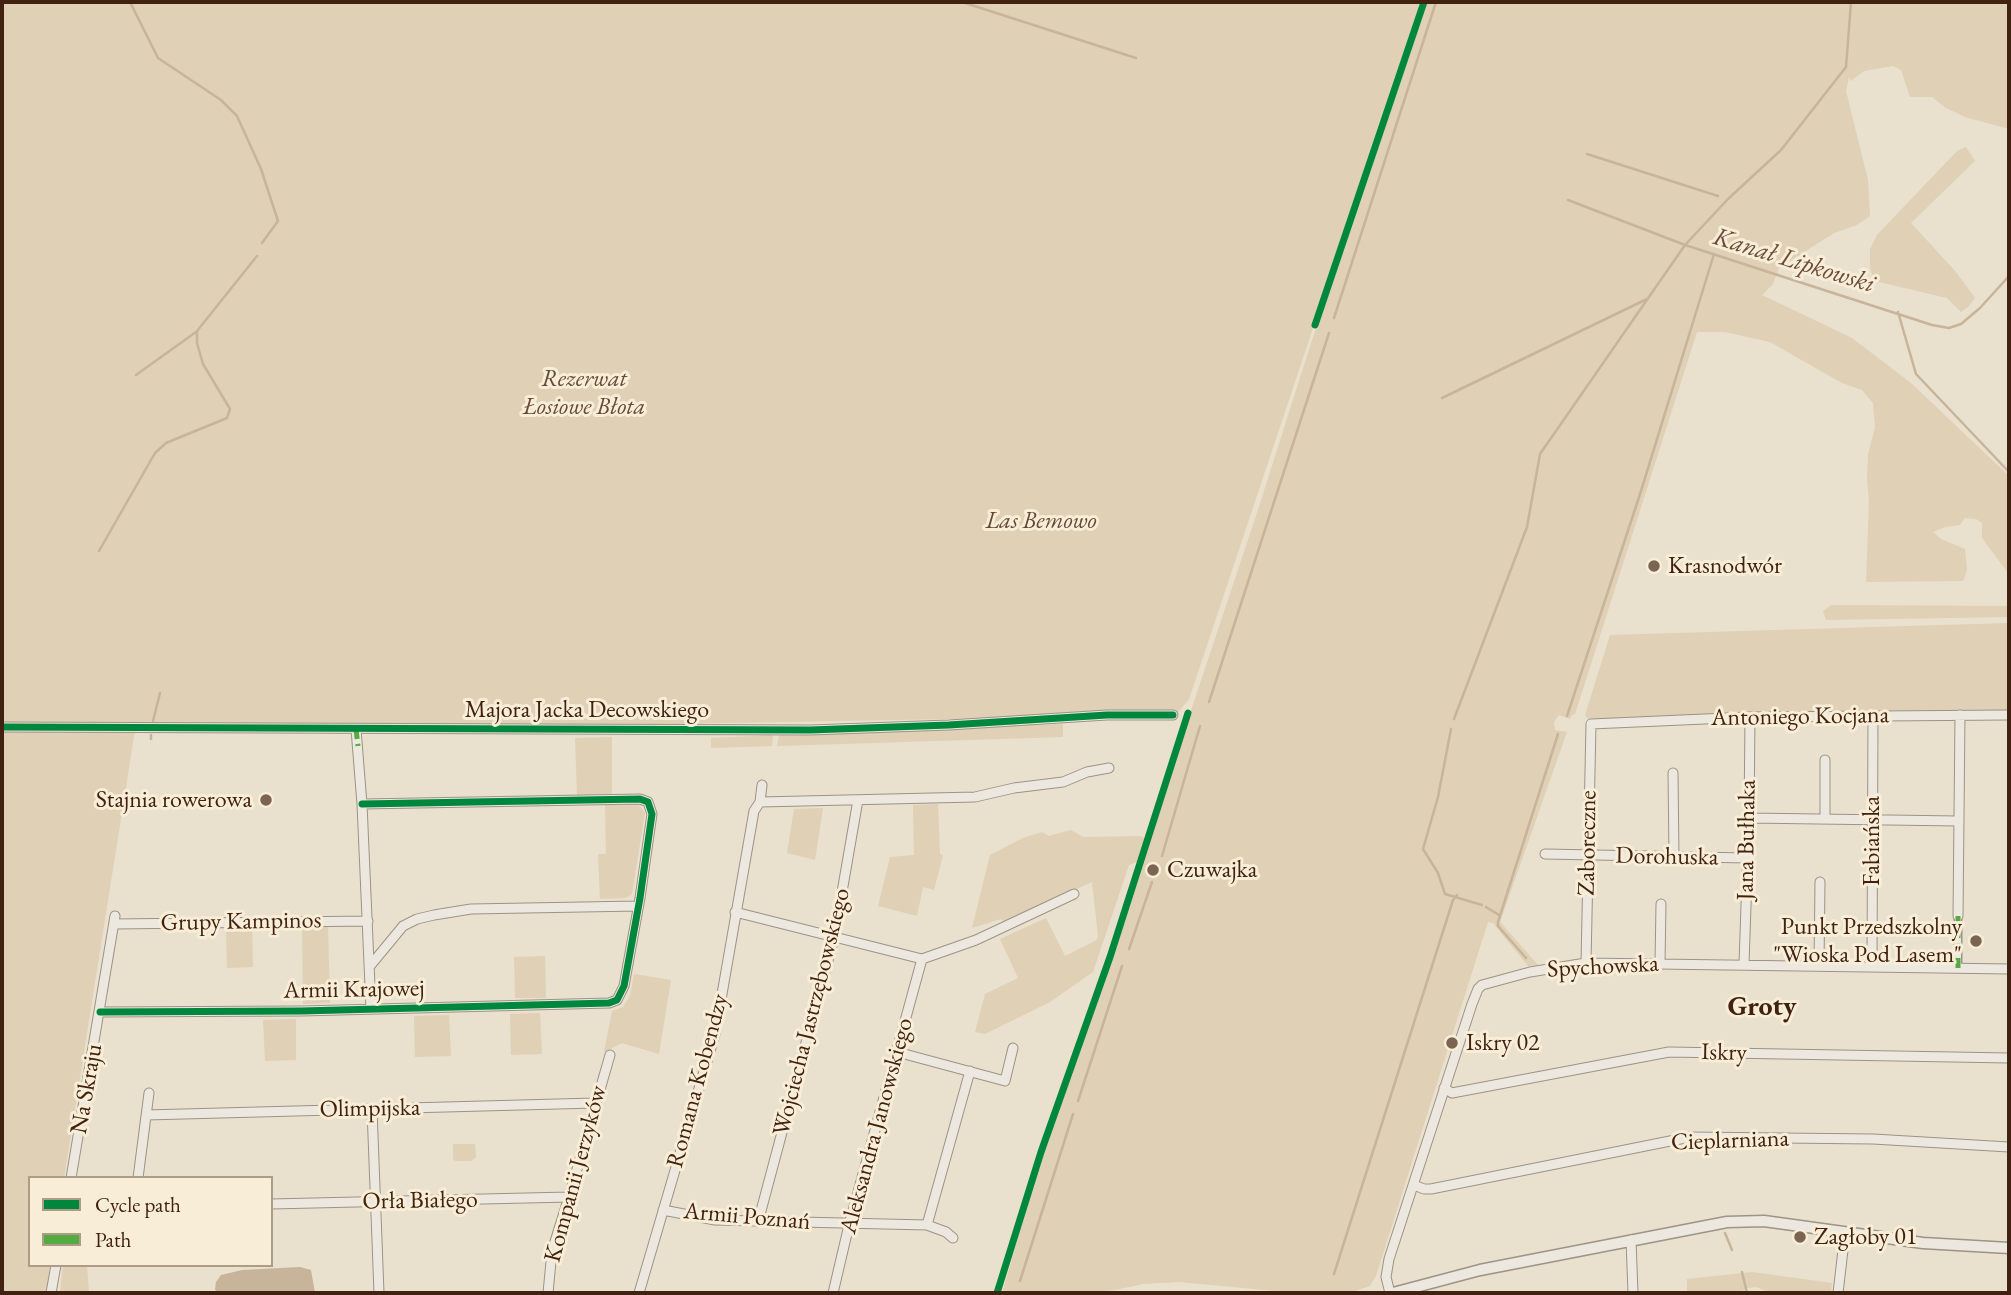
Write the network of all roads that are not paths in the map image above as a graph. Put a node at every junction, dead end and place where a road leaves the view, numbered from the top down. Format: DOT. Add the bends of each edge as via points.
graph roads {
  1 [pos="1172,715"];
  2 [pos="1873,715"];
  3 [pos="1959,715"];
  4 [pos="2009,715"];
  5 [pos="1749,717"];
  6 [pos="1591,724"];
  7 [pos="2,727"];
  8 [pos="356,729"];
  9 [pos="1825,760"];
  10 [pos="1109,768"];
  11 [pos="1673,773"];
  12 [pos="762,785"];
  13 [pos="858,800"];
  14 [pos="760,802"];
  15 [pos="362,804"];
  16 [pos="1749,818"];
  17 [pos="1825,819"];
  18 [pos="1872,820"];
  19 [pos="1958,821"];
  20 [pos="1545,854"];
  21 [pos="1588,856"];
  22 [pos="1674,857"];
  23 [pos="1747,858"];
  24 [pos="1821,882"];
  25 [pos="1074,894"];
  26 [pos="1661,904"];
  27 [pos="638,906"];
  28 [pos="735,912"];
  29 [pos="1958,916"];
  30 [pos="115,920"];
  31 [pos="368,920"];
  32 [pos="834,938"];
  33 [pos="922,959"];
  34 [pos="1586,963"];
  35 [pos="1660,963"];
  36 [pos="1744,964"];
  37 [pos="1819,965"];
  38 [pos="370,966"];
  39 [pos="1872,967"];
  40 [pos="1958,968"];
  41 [pos="2009,969"];
  42 [pos="371,1009"];
  43 [pos="100,1012"];
  44 [pos="1013,1048"];
  45 [pos="897,1052"];
  46 [pos="610,1055"];
  47 [pos="2009,1058"];
  48 [pos="970,1072"];
  49 [pos="1444,1088"];
  50 [pos="149,1093"];
  51 [pos="595,1103"];
  52 [pos="372,1109"];
  53 [pos="146,1115"];
  54 [pos="2009,1147"];
  55 [pos="71,1176"];
  56 [pos="138,1176"];
  57 [pos="1414,1185"];
  58 [pos="569,1197"];
  59 [pos="375,1202"];
  60 [pos="273,1204"];
  61 [pos="663,1210"];
  62 [pos="758,1222"];
  63 [pos="849,1225"];
  64 [pos="927,1225"];
  65 [pos="1845,1233"];
  66 [pos="953,1238"];
  67 [pos="1631,1240"];
  68 [pos="2009,1248"];
  69 [pos="56,1267"];
  70 [pos="51,1293"];
  71 [pos="379,1293"];
  72 [pos="548,1293"];
  73 [pos="639,1293"];
  74 [pos="833,1293"];
  75 [pos="1392,1293"];
  76 [pos="1633,1293"];
  77 [pos="1838,1293"];
  1 -- 8 [label="street, Majora Jacka Decowskiego" via="810,730"];
  2 -- 3 [label="street, Antoniego Kocjana"];
  2 -- 5 [label="street, Antoniego Kocjana"];
  2 -- 18 [label="street, Fabiańska"];
  3 -- 4 [label="street, Antoniego Kocjana"];
  3 -- 19 [label="street"];
  5 -- 6 [label="street, Antoniego Kocjana"];
  5 -- 16 [label="street, Jana Bułhaka"];
  6 -- 21 [label="street, Zaboreczne"];
  7 -- 8 [label="street, Majora Jacka Decowskiego"];
  8 -- 15 [label="street"];
  9 -- 17 [label="street"];
  10 -- 13 [label="street" via="982,797"];
  11 -- 22 [label="street"];
  12 -- 14 [label="street, Romana Kobendzy"];
  13 -- 14 [label="street"];
  13 -- 32 [label="street, Wojciecha Jastrzębowskiego"];
  14 -- 28 [label="street, Romana Kobendzy" via="754,811"];
  15 -- 27 [label="street" via="640,799 648,802 652,814"];
  15 -- 31 [label="street"];
  16 -- 17 [label="street"];
  16 -- 23 [label="street, Jana Bułhaka"];
  17 -- 18 [label="street"];
  18 -- 19 [label="street"];
  18 -- 39 [label="street, Fabiańska"];
  19 -- 29 [label="street"];
  20 -- 21 [label="street, Dorohuska"];
  21 -- 22 [label="street, Dorohuska"];
  21 -- 34 [label="street, Zaboreczne"];
  22 -- 23 [label="street, Dorohuska"];
  23 -- 36 [label="street, Jana Bułhaka"];
  24 -- 37 [label="street"];
  25 -- 33 [label="street"];
  26 -- 35 [label="street"];
  27 -- 38 [label="street" via="471,909 417,919 403,926"];
  27 -- 42 [label="street, Armii Krajowej" via="624,986 617,1000"];
  28 -- 32 [label="street"];
  28 -- 61 [label="street, Romana Kobendzy" via="715,1034"];
  29 -- 40 [label="street"];
  30 -- 31 [label="street, Grupy Kampinos"];
  30 -- 43 [label="street, Na Skraju"];
  31 -- 38 [label="street"];
  32 -- 33 [label="street"];
  32 -- 62 [label="street, Wojciecha Jastrzębowskiego"];
  33 -- 45 [label="street, Aleksandra Janowskiego"];
  34 -- 35 [label="street, Spychowska"];
  34 -- 49 [label="street, Spychowska" via="1530,972 1478,989"];
  35 -- 36 [label="street, Spychowska"];
  36 -- 37 [label="street, Spychowska"];
  37 -- 39 [label="street, Spychowska"];
  38 -- 42 [label="street"];
  39 -- 40 [label="street, Spychowska"];
  40 -- 41 [label="street, Spychowska"];
  42 -- 43 [label="street, Armii Krajowej"];
  43 -- 55 [label="street, Na Skraju"];
  44 -- 48 [label="street" via="1005,1081"];
  45 -- 48 [label="street"];
  45 -- 63 [label="street, Aleksandra Janowskiego"];
  46 -- 51 [label="street, Kompanii Jerzyków"];
  47 -- 49 [label="street, Iskry" via="1670,1052 1452,1093"];
  48 -- 64 [label="street"];
  49 -- 57 [label="street, Spychowska"];
  50 -- 53 [label="street"];
  51 -- 52 [label="street, Olimpijska"];
  51 -- 58 [label="street, Kompanii Jerzyków"];
  52 -- 53 [label="street, Olimpijska"];
  52 -- 59 [label="street"];
  53 -- 56 [label="street"];
  54 -- 57 [label="street, Cieplarniana" via="1872,1139 1690,1137 1431,1189"];
  57 -- 75 [label="street, Spychowska" via="1386,1269"];
  58 -- 59 [label="street, Orła Białego"];
  58 -- 72 [label="street, Kompanii Jerzyków" via="552,1251"];
  59 -- 60 [label="street, Orła Białego"];
  59 -- 71 [label="street"];
  61 -- 62 [label="street, Armii Poznań"];
  61 -- 73 [label="street, Romana Kobendzy"];
  62 -- 63 [label="street, Armii Poznań"];
  63 -- 64 [label="street, Armii Poznań"];
  63 -- 74 [label="street, Aleksandra Janowskiego"];
  64 -- 66 [label="street, Armii Poznań"];
  65 -- 67 [label="street" via="1746,1221"];
  65 -- 68 [label="street"];
  65 -- 77 [label="street"];
  67 -- 75 [label="street"];
  67 -- 76 [label="street"];
  69 -- 70 [label="street"];
}
